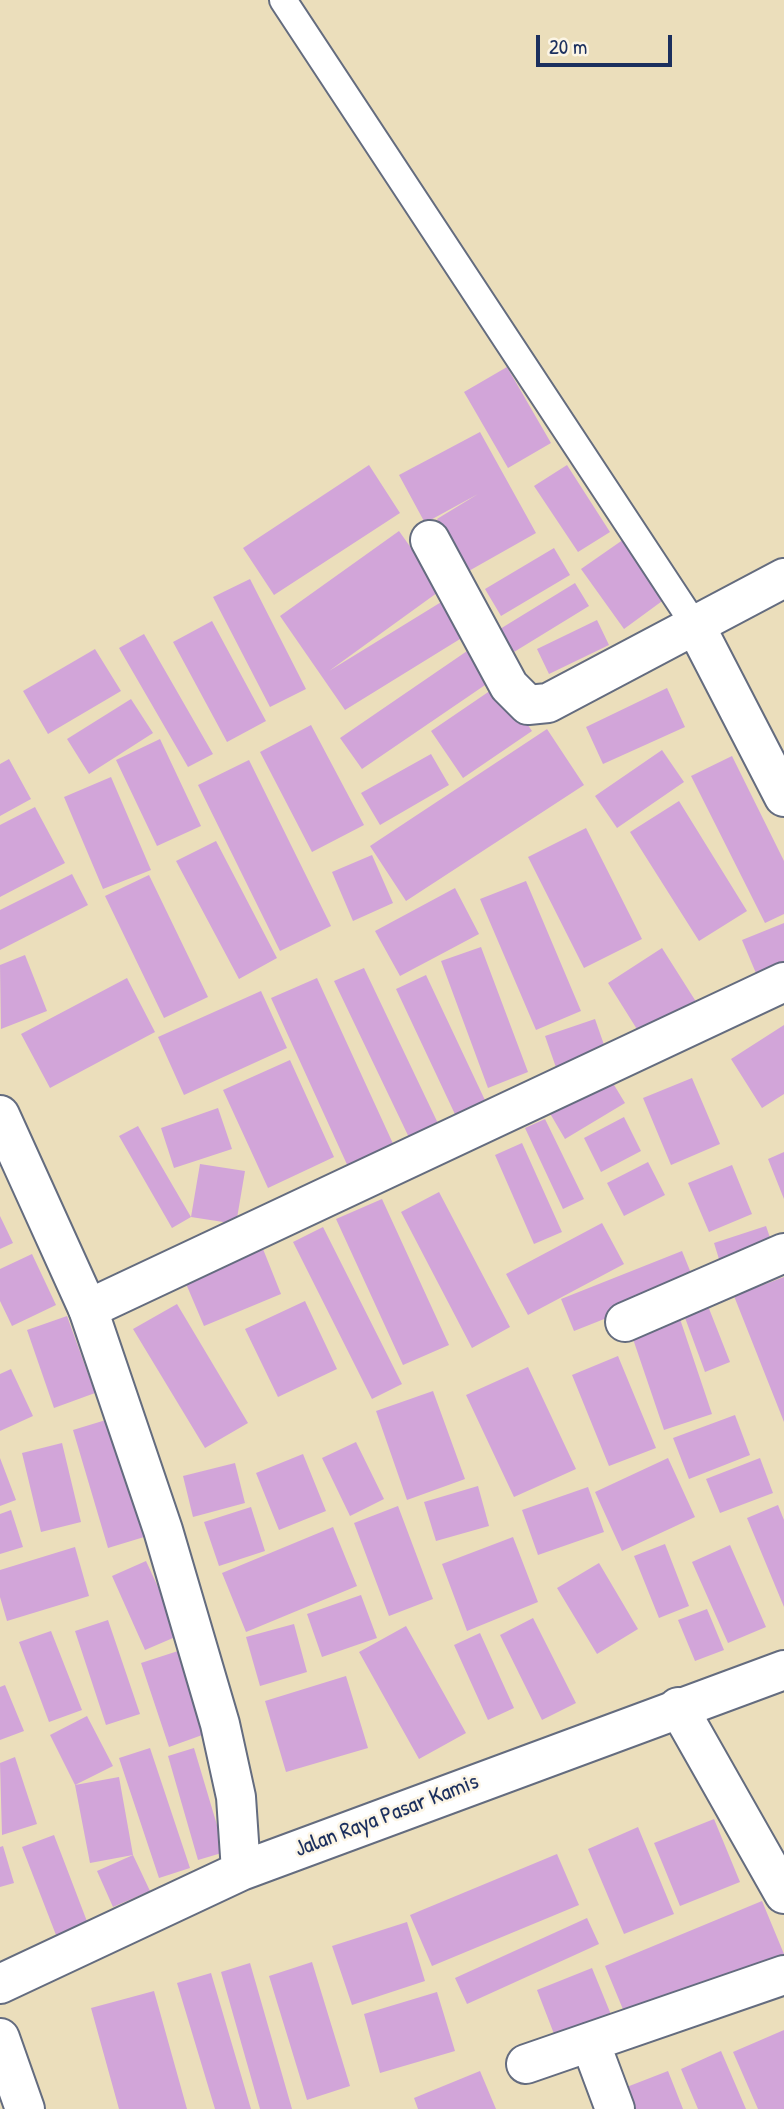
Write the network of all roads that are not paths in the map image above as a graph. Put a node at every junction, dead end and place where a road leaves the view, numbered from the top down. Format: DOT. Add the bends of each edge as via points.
graph roads {
  1 [pos="283,0"];
  2 [pos="430,540"];
  3 [pos="784,578"];
  4 [pos="696,627"];
  5 [pos="784,797"];
  6 [pos="784,982"];
  7 [pos="0,1115"];
  8 [pos="784,1253"];
  9 [pos="88,1310"];
  10 [pos="625,1322"];
  11 [pos="784,1670"];
  12 [pos="678,1707"];
  13 [pos="241,1871"];
  14 [pos="784,1894"];
  15 [pos="784,1975"];
  16 [pos="0,1984"];
  17 [pos="0,2038"];
  18 [pos="590,2042"];
  19 [pos="526,2064"];
  20 [pos="25,2109"];
  21 [pos="615,2109"];
  1 -- 4 [label="lane"];
  2 -- 4 [label="street" via="509,686 528,705 548,703"];
  3 -- 4 [label="street"];
  4 -- 5 [label="street"];
  6 -- 9 [label="street"];
  7 -- 9 [label="street"];
  8 -- 10 [label="street"];
  9 -- 13 [label="street" via="163,1530 220,1724 236,1797"];
  11 -- 12 [label="street, Jalan Raya Pasar Kamis"];
  12 -- 13 [label="street, Jalan Raya Pasar Kamis"];
  12 -- 14 [label="street"];
  13 -- 16 [label="street, Jalan Raya Pasar Kamis"];
  15 -- 18 [label="street"];
  17 -- 20 [label="street"];
  18 -- 19 [label="street"];
  18 -- 21 [label="street"];
}
